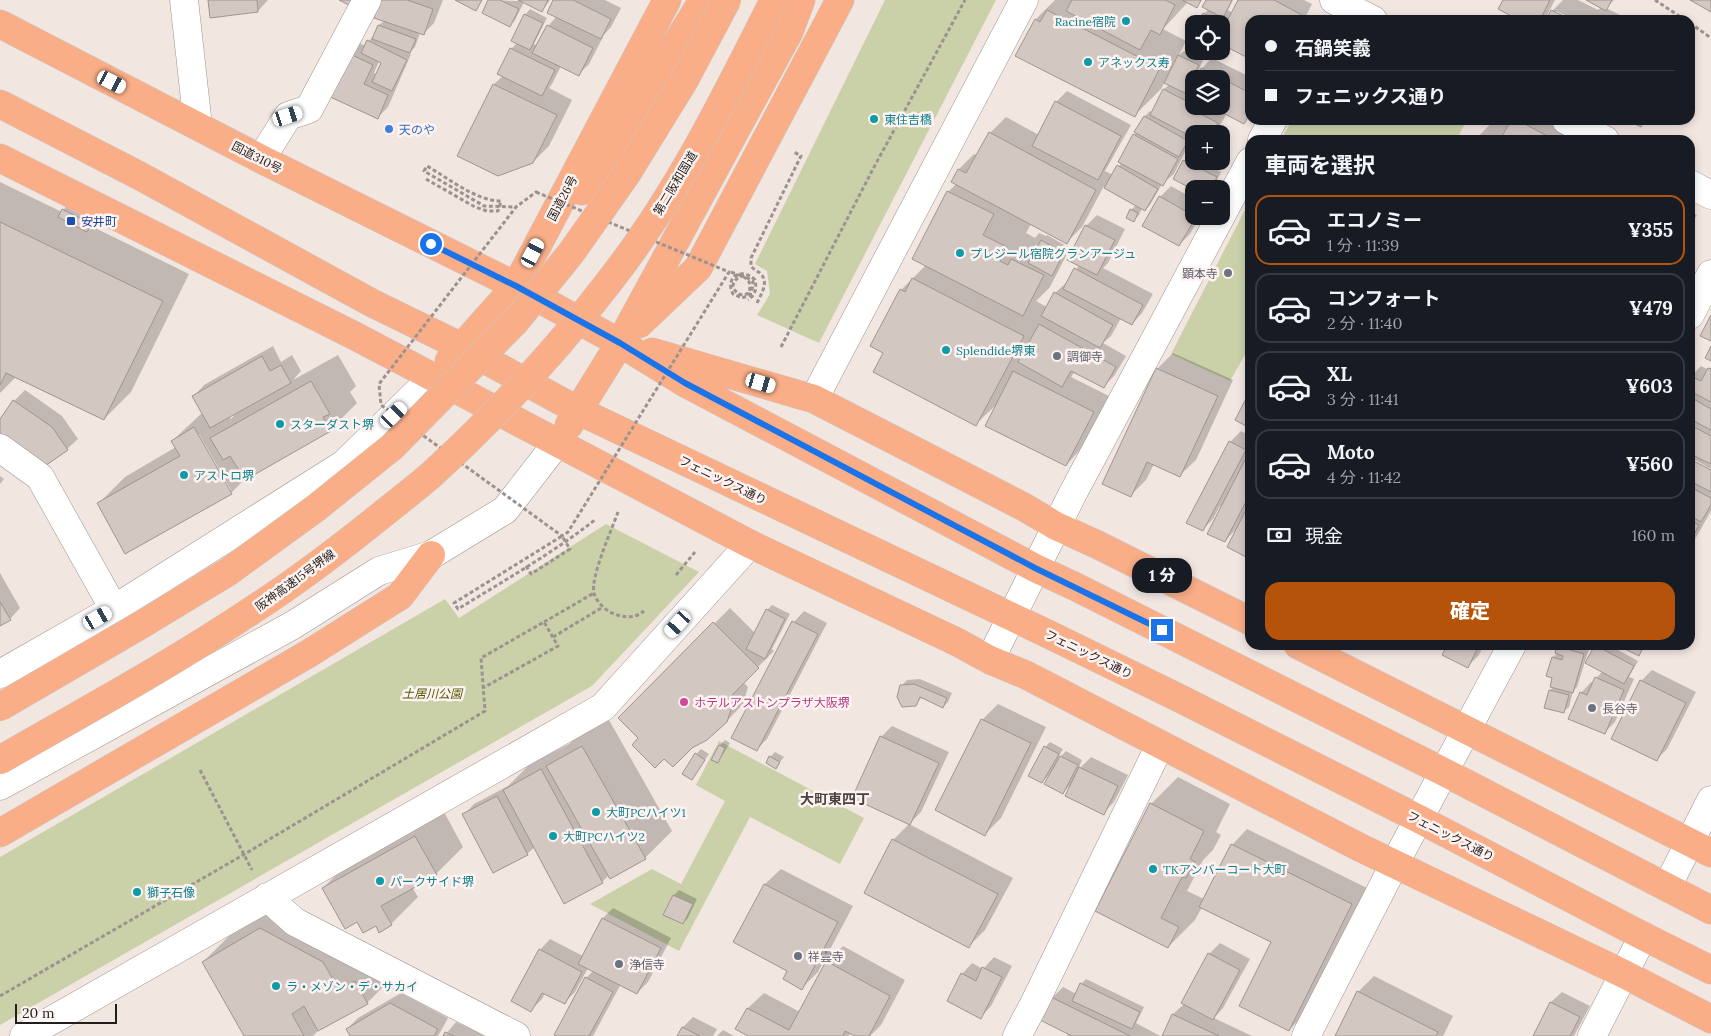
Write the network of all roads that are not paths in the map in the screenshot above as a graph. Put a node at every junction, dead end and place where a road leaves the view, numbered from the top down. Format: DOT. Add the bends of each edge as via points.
graph roads {
  1 [pos="184,0"];
  2 [pos="367,0"];
  3 [pos="667,0"];
  4 [pos="703,0"];
  5 [pos="727,0"];
  6 [pos="774,0"];
  7 [pos="801,0"];
  8 [pos="808,0"];
  9 [pos="840,0"];
  10 [pos="1024,0"];
  11 [pos="1334,5"];
  12 [pos="1360,15"];
  13 [pos="0,24"];
  14 [pos="789,32"];
  15 [pos="0,104"];
  16 [pos="1576,125"];
  17 [pos="198,126"];
  18 [pos="1595,135"];
  19 [pos="0,158"];
  20 [pos="261,159"];
  21 [pos="1245,171"];
  22 [pos="1695,187"];
  23 [pos="1711,195"];
  24 [pos="1230,199"];
  25 [pos="1216,225"];
  26 [pos="1711,274"];
  27 [pos="516,286"];
  28 [pos="1695,305"];
  29 [pos="620,343"];
  30 [pos="462,347"];
  31 [pos="552,352"];
  32 [pos="432,378"];
  33 [pos="814,399"];
  34 [pos="579,411"];
  35 [pos="558,443"];
  36 [pos="0,448"];
  37 [pos="1056,526"];
  38 [pos="750,544"];
  39 [pos="431,555"];
  40 [pos="1035,568"];
  41 [pos="114,609"];
  42 [pos="1011,617"];
  43 [pos="1245,618"];
  44 [pos="1308,650"];
  45 [pos="1509,650"];
  46 [pos="990,660"];
  47 [pos="0,674"];
  48 [pos="0,707"];
  49 [pos="1466,730"];
  50 [pos="1160,745"];
  51 [pos="0,760"];
  52 [pos="1444,772"];
  53 [pos="0,786"];
  54 [pos="1711,800"];
  55 [pos="1419,819"];
  56 [pos="10,828"];
  57 [pos="1700,847"];
  58 [pos="1395,863"];
  59 [pos="1667,887"];
  60 [pos="267,897"];
  61 [pos="1711,910"];
  62 [pos="1643,936"];
  63 [pos="1711,970"];
  64 [pos="1624,974"];
  65 [pos="1711,1019"];
  66 [pos="24,1036"];
  67 [pos="516,1036"];
  68 [pos="1017,1036"];
  69 [pos="1306,1036"];
  70 [pos="1592,1036"];
  1 -- 17 [label="street"];
  2 -- 20 [label="street" via="309,109 288,116"];
  3 -- 27 [label="highway, 国道26号"];
  4 -- 27 [label="highway" via="613,147"];
  5 -- 48 [label="highway, bridge" via="684,81 626,175 571,254 515,322 392,447 228,572"];
  6 -- 31 [label="highway, 第二阪和国道, bridge" via="668,198 613,277"];
  7 -- 14 [label="highway"];
  8 -- 14 [label="highway"];
  9 -- 29 [label="highway" via="698,268"];
  10 -- 33 [label="street"];
  11 -- 12 [label="street"];
  13 -- 17 [label="highway, 国道310号"];
  14 -- 29 [label="highway"];
  15 -- 30 [label="highway" via="140,176 372,303"];
  16 -- 18 [label="street"];
  17 -- 20 [label="highway, 国道310号"];
  19 -- 32 [label="highway"];
  20 -- 27 [label="highway, 国道310号"];
  21 -- 24 [label="street"];
  22 -- 23 [label="street"];
  25 -- 37 [label="street"];
  26 -- 28 [label="street"];
  27 -- 29 [label="highway"];
  27 -- 30 [label="highway, 国道26号"];
  29 -- 33 [label="highway"];
  29 -- 34 [label="highway"];
  29 -- 40 [label="highway" via="685,383"];
  30 -- 32 [label="highway, 国道26号"];
  30 -- 34 [label="highway, フェニックス通り"];
  31 -- 51 [label="highway, 阪神高速15号堺線, bridge" via="430,476 346,543 254,610 158,670"];
  32 -- 35 [label="highway"];
  32 -- 41 [label="street" via="344,464"];
  33 -- 37 [label="highway"];
  34 -- 35 [label="highway"];
  34 -- 42 [label="highway, フェニックス通り"];
  35 -- 38 [label="highway"];
  35 -- 39 [label="street" via="506,510"];
  36 -- 41 [label="street" via="40,477"];
  37 -- 40 [label="street"];
  37 -- 43 [label="highway"];
  38 -- 46 [label="highway"];
  38 -- 60 [label="street" via="604,707"];
  39 -- 53 [label="street" via="379,571 293,624"];
  39 -- 56 [label="highway" via="400,596 308,654"];
  40 -- 42 [label="street"];
  40 -- 52 [label="highway"];
  41 -- 47 [label="street"];
  42 -- 46 [label="street"];
  42 -- 55 [label="highway, フェニックス通り"];
  44 -- 49 [label="highway"];
  45 -- 49 [label="street"];
  46 -- 50 [label="highway" via="1026,675"];
  49 -- 52 [label="street"];
  49 -- 57 [label="highway"];
  50 -- 58 [label="highway"];
  50 -- 68 [label="street"];
  52 -- 55 [label="street"];
  52 -- 59 [label="highway"];
  54 -- 57 [label="street"];
  55 -- 58 [label="street"];
  55 -- 62 [label="highway, フェニックス通り"];
  57 -- 59 [label="street"];
  58 -- 64 [label="highway"];
  58 -- 69 [label="street"];
  59 -- 61 [label="highway"];
  60 -- 66 [label="street"];
  60 -- 67 [label="street" via="295,922"];
  62 -- 63 [label="highway, フェニックス通り"];
  62 -- 64 [label="street"];
  64 -- 65 [label="highway"];
  64 -- 70 [label="street"];
}
